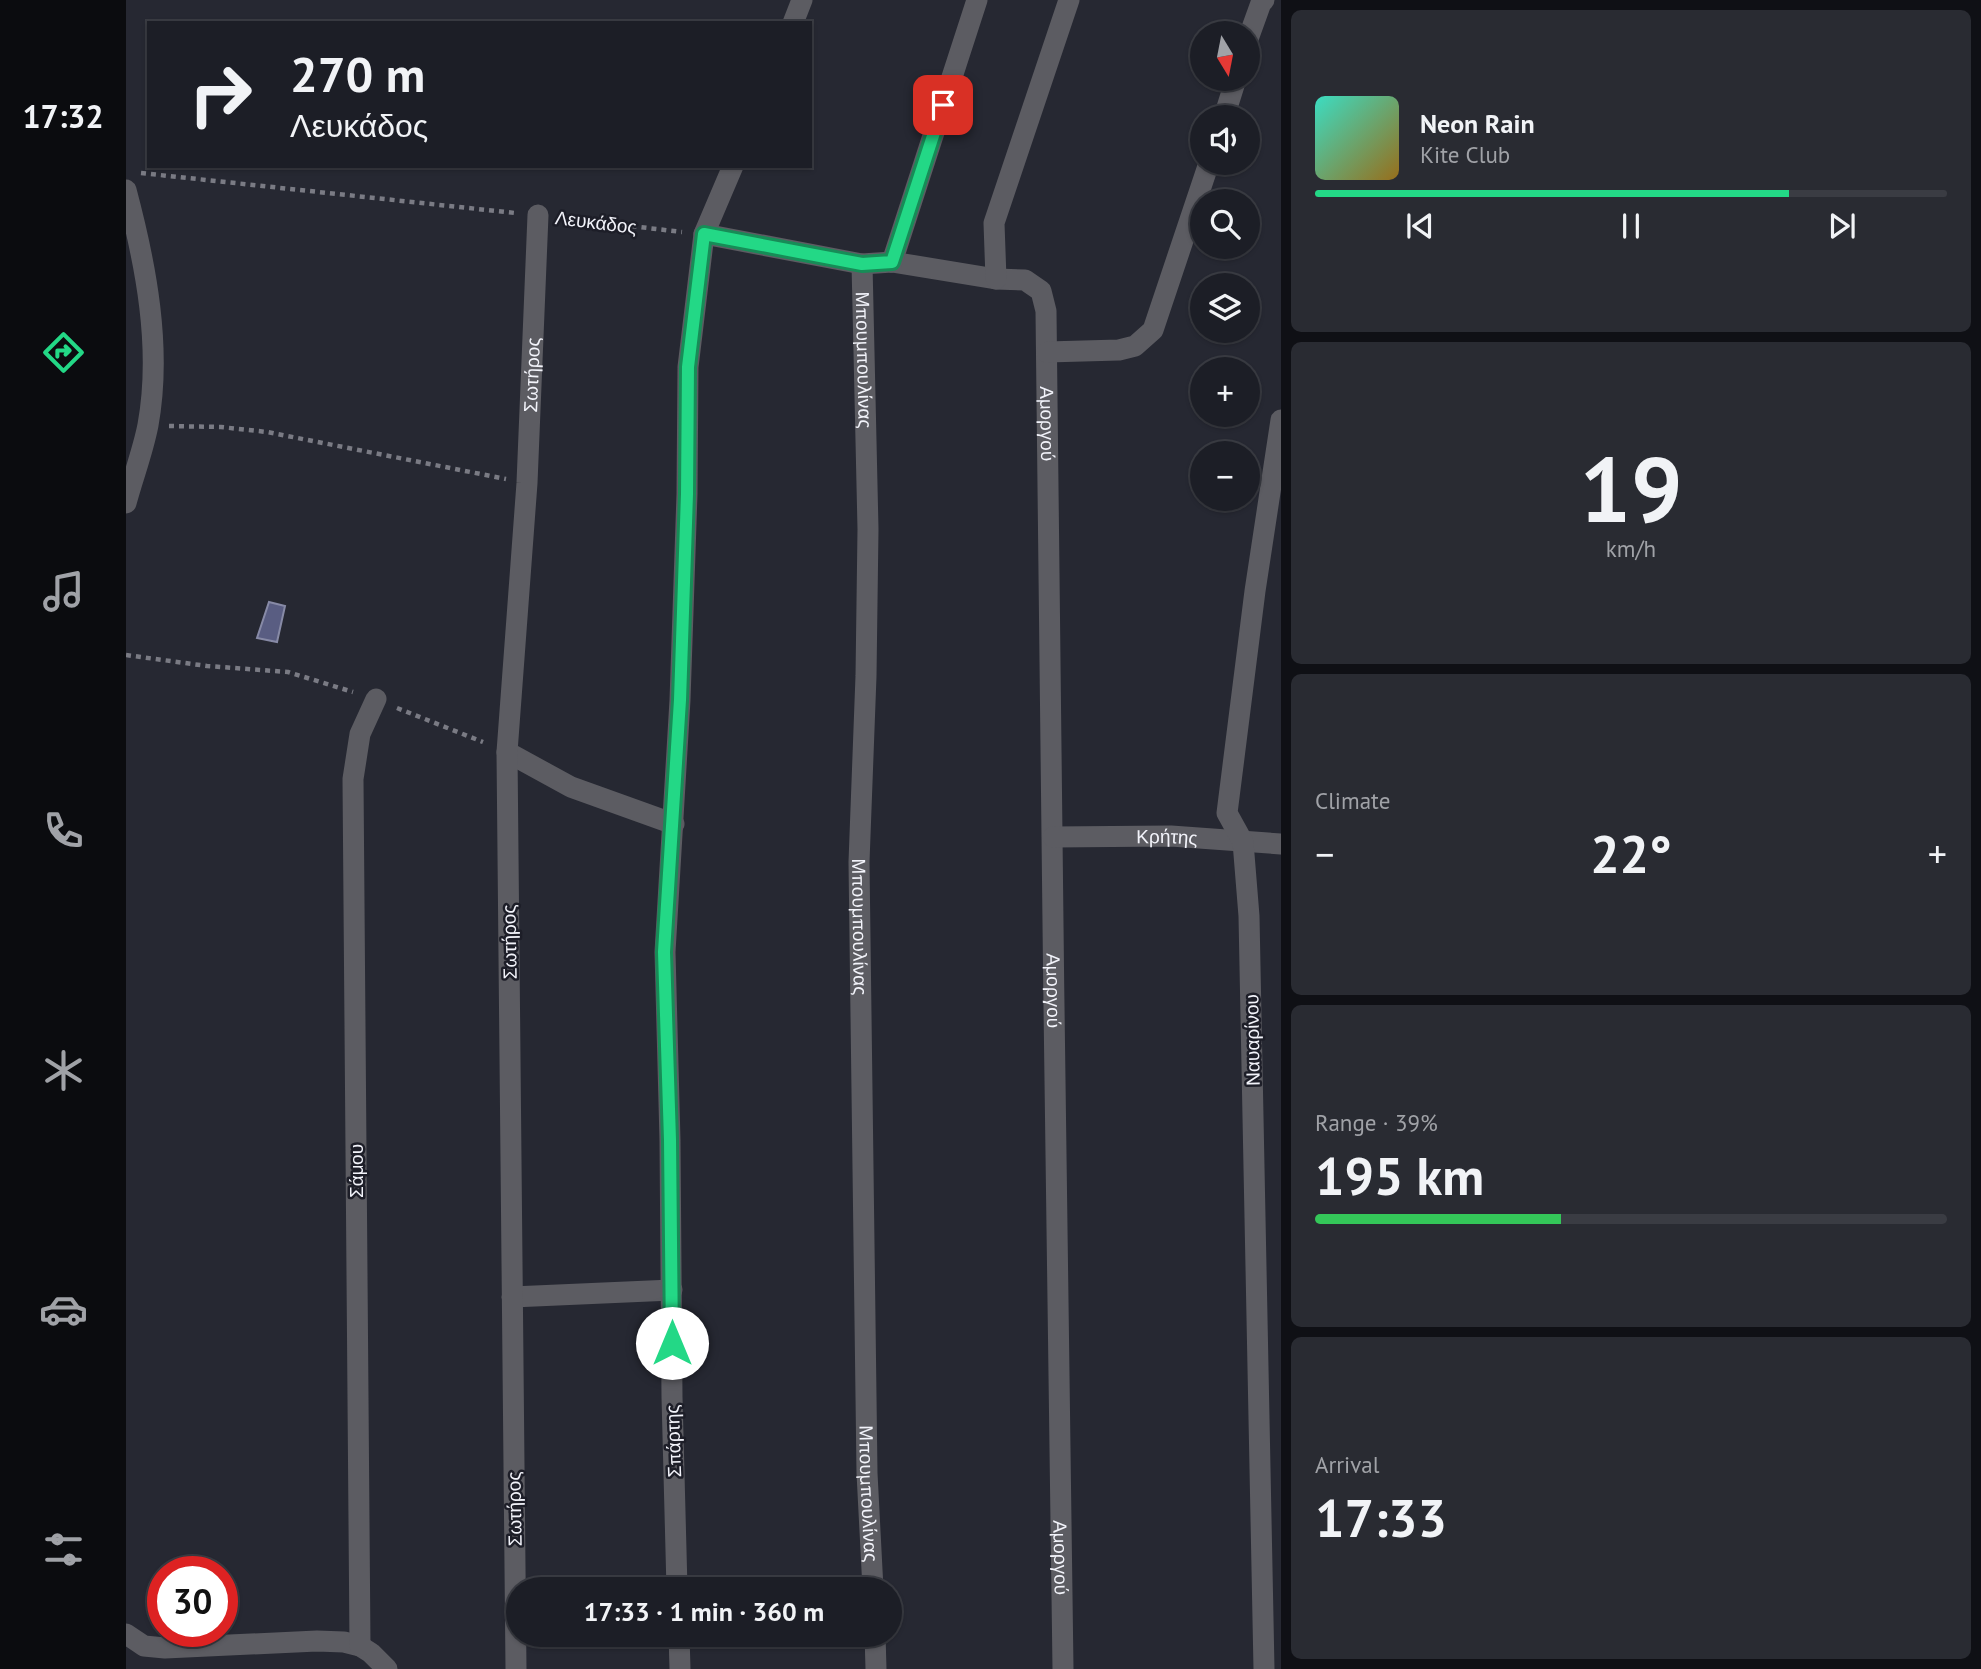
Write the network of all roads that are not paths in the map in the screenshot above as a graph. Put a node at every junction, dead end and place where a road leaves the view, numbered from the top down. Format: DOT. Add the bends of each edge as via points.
graph roads {
  1 [pos="802,0"];
  2 [pos="977,0"];
  3 [pos="1069,0"];
  4 [pos="1264,0"];
  5 [pos="794,21"];
  6 [pos="1254,21"];
  7 [pos="732,168"];
  8 [pos="1205,175"];
  9 [pos="126,190"];
  10 [pos="538,215"];
  11 [pos="704,234"];
  12 [pos="892,262"];
  13 [pos="862,264"];
  14 [pos="996,279"];
  15 [pos="1047,352"];
  16 [pos="1281,420"];
  17 [pos="126,503"];
  18 [pos="376,699"];
  19 [pos="507,752"];
  20 [pos="674,824"];
  21 [pos="1053,837"];
  22 [pos="1243,842"];
  23 [pos="1281,844"];
  24 [pos="672,1290"];
  25 [pos="512,1297"];
  26 [pos="677,1577"];
  27 [pos="872,1577"];
  28 [pos="126,1634"];
  29 [pos="359,1646"];
  30 [pos="679,1647"];
  31 [pos="875,1647"];
  32 [pos="387,1669"];
  33 [pos="516,1669"];
  34 [pos="680,1669"];
  35 [pos="876,1669"];
  36 [pos="1063,1669"];
  37 [pos="1264,1669"];
  1 -- 5 [label="street"];
  2 -- 12 [label="street"];
  3 -- 14 [label="street" via="994,223"];
  4 -- 6 [label="street"];
  7 -- 11 [label="street, Σπάρτης"];
  8 -- 15 [label="street" via="1153,330 1135,346 1119,350"];
  9 -- 17 [label="street" via="149,304 153,379 148,426"];
  10 -- 19 [label="street, Σωτήρος" via="527,483"];
  11 -- 13 [label="street"];
  11 -- 20 [label="street, Σπάρτης" via="688,367"];
  12 -- 13 [label="street"];
  12 -- 14 [label="street"];
  13 -- 27 [label="street, Μπουμπουλίνας" via="868,529 859,863"];
  14 -- 15 [label="street, Αμοργού" via="1025,280 1041,291"];
  15 -- 21 [label="street, Αμοργού"];
  16 -- 22 [label="street, Ναυαρίνου" via="1227,813"];
  18 -- 29 [label="street, Σάμου" via="360,734 353,779"];
  19 -- 20 [label="street" via="571,787"];
  19 -- 25 [label="street, Σωτήρος"];
  20 -- 24 [label="street, Σπάρτης" via="664,952"];
  21 -- 22 [label="street, Κρήτης" via="1171,836"];
  21 -- 36 [label="street, Αμοργού"];
  22 -- 23 [label="street, Κρήτης"];
  22 -- 37 [label="street, Ναυαρίνου" via="1249,916"];
  24 -- 25 [label="street"];
  24 -- 26 [label="street, Σπάρτης"];
  25 -- 33 [label="street, Σωτήρος"];
  28 -- 29 [label="street" via="144,1646 165,1648 317,1641"];
  29 -- 32 [label="street"];
  30 -- 34 [label="street"];
  31 -- 35 [label="street"];
}
